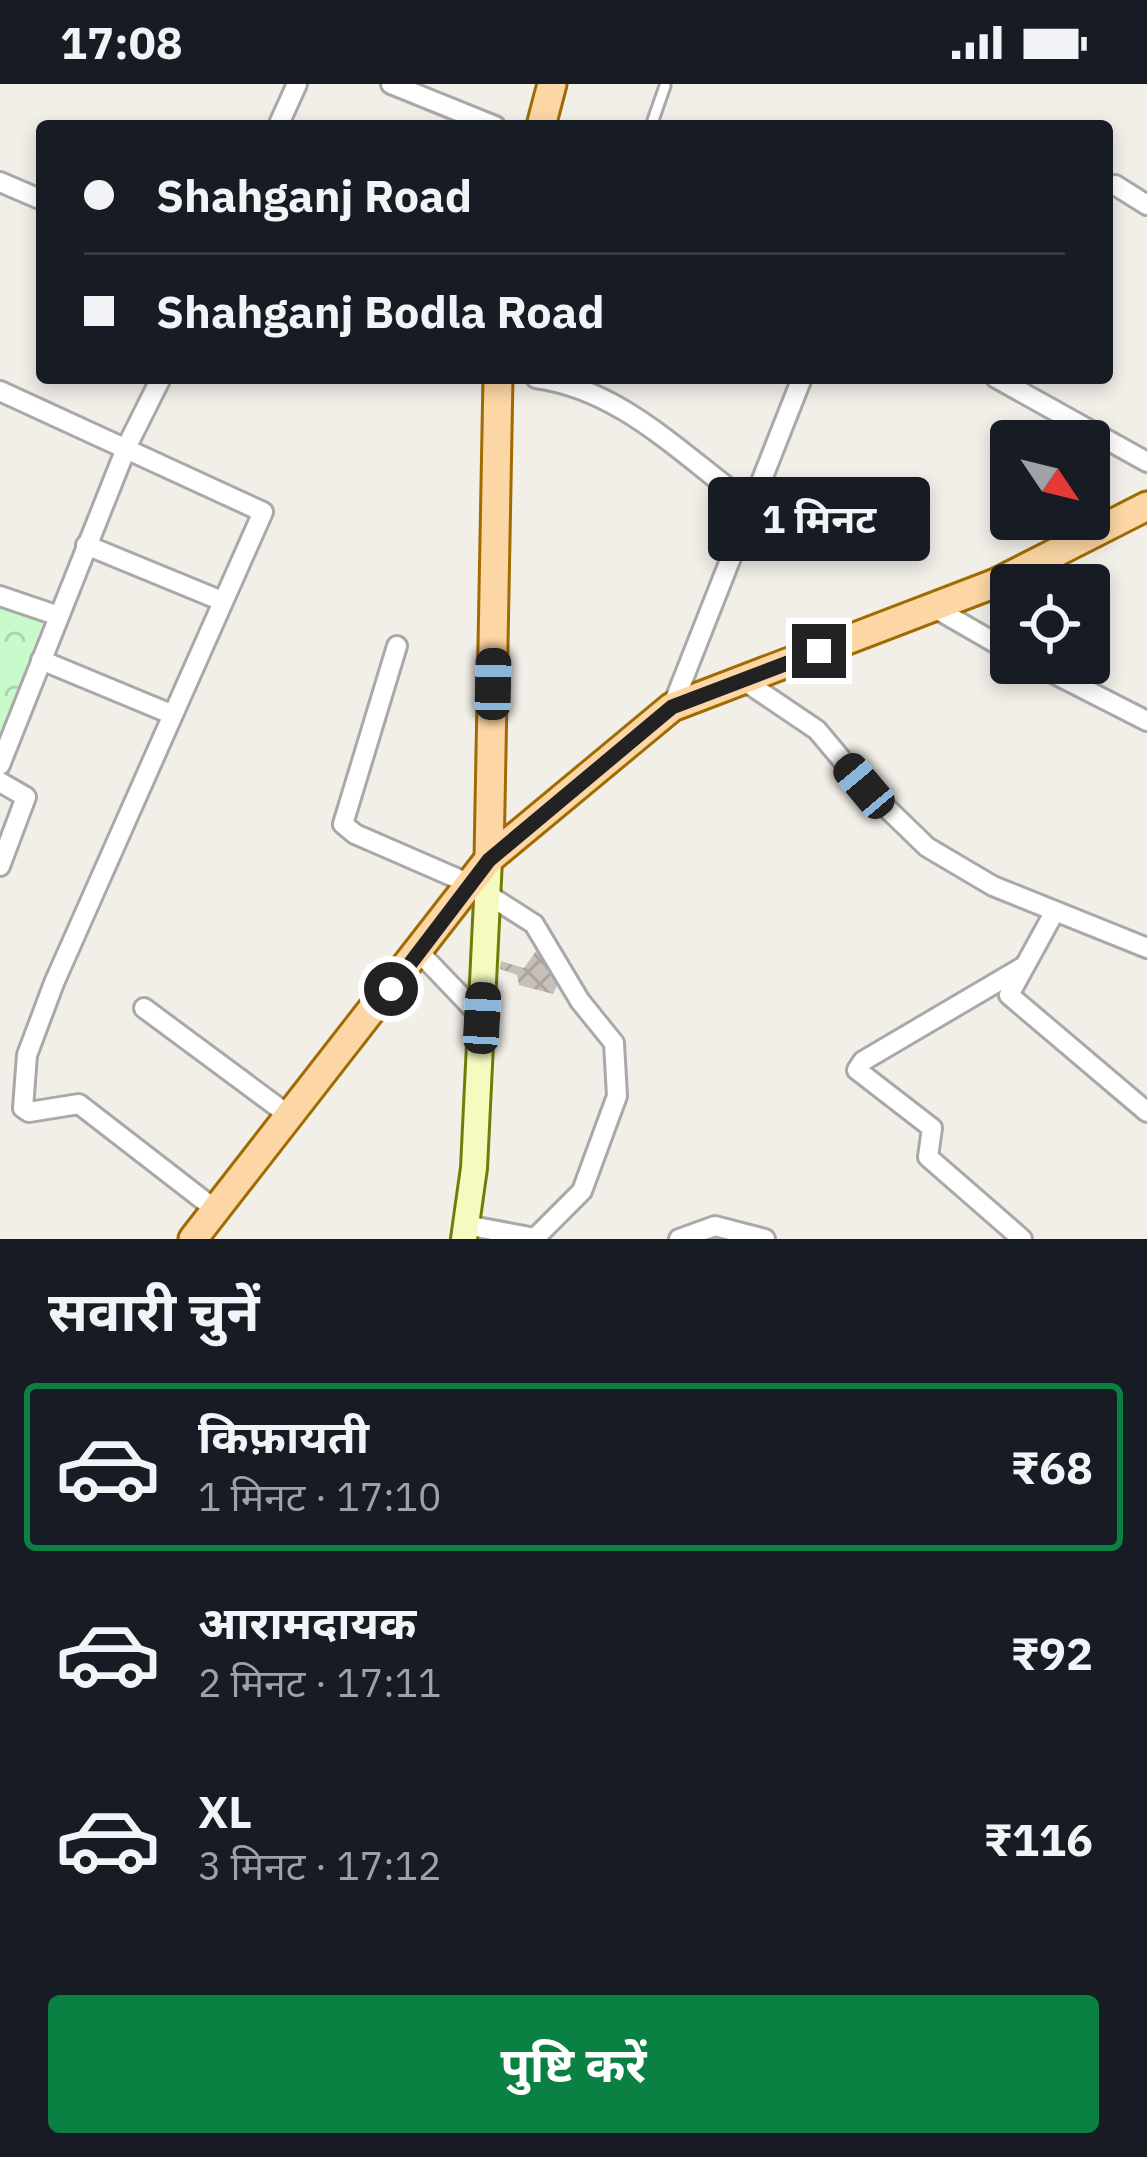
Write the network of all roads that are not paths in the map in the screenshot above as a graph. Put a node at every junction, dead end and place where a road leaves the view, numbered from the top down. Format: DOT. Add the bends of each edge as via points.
graph roads {
  1 [pos="297,84"];
  2 [pos="391,84"];
  3 [pos="552,84"];
  4 [pos="665,86"];
  5 [pos="281,120"];
  6 [pos="480,120"];
  7 [pos="543,120"];
  8 [pos="653,120"];
  9 [pos="0,182"];
  10 [pos="1115,185"];
  11 [pos="36,197"];
  12 [pos="1147,206"];
  13 [pos="158,384"];
  14 [pos="498,384"];
  15 [pos="573,384"];
  16 [pos="800,384"];
  17 [pos="1007,384"];
  18 [pos="0,391"];
  19 [pos="127,446"];
  20 [pos="1147,462"];
  21 [pos="754,506"];
  22 [pos="1147,506"];
  23 [pos="86,545"];
  24 [pos="0,596"];
  25 [pos="222,601"];
  26 [pos="933,607"];
  27 [pos="59,616"];
  28 [pos="990,640"];
  29 [pos="397,646"];
  30 [pos="41,660"];
  31 [pos="743,680"];
  32 [pos="1074,684"];
  33 [pos="672,707"];
  34 [pos="172,714"];
  35 [pos="1147,722"];
  36 [pos="0,765"];
  37 [pos="0,782"];
  38 [pos="489,860"];
  39 [pos="0,866"];
  40 [pos="479,889"];
  41 [pos="1055,911"];
  42 [pos="1147,949"];
  43 [pos="419,952"];
  44 [pos="1022,968"];
  45 [pos="144,1008"];
  46 [pos="482,1018"];
  47 [pos="1147,1112"];
  48 [pos="291,1117"];
  49 [pos="216,1210"];
  50 [pos="465,1232"];
  51 [pos="193,1239"];
  52 [pos="535,1239"];
  53 [pos="679,1239"];
  54 [pos="764,1239"];
  55 [pos="1022,1239"];
  1 -- 5 [label="street"];
  2 -- 6 [label="street"];
  3 -- 7 [label="main road"];
  4 -- 8 [label="lane"];
  9 -- 11 [label="street"];
  10 -- 12 [label="street"];
  13 -- 19 [label="street"];
  14 -- 38 [label="main road"];
  15 -- 21 [label="street" via="609,400"];
  16 -- 21 [label="street"];
  17 -- 20 [label="street"];
  18 -- 19 [label="street"];
  19 -- 23 [label="street"];
  19 -- 25 [label="street" via="263,512"];
  21 -- 33 [label="street"];
  22 -- 26 [label="main road"];
  23 -- 25 [label="street"];
  23 -- 27 [label="street"];
  24 -- 27 [label="street"];
  25 -- 34 [label="street"];
  26 -- 28 [label="street"];
  26 -- 31 [label="main road"];
  27 -- 30 [label="street"];
  29 -- 40 [label="street" via="343,824"];
  30 -- 34 [label="street"];
  30 -- 36 [label="street"];
  31 -- 33 [label="main road"];
  31 -- 41 [label="street" via="817,730 927,847"];
  32 -- 35 [label="street"];
  33 -- 38 [label="main road"];
  34 -- 49 [label="street" via="26,1055 22,1108 79,1104"];
  37 -- 39 [label="street" via="26,794"];
  38 -- 40 [label="main road"];
  40 -- 43 [label="main road"];
  40 -- 46 [label="main road"];
  40 -- 52 [label="street" via="534,924 614,1043 617,1096 582,1190"];
  41 -- 42 [label="street"];
  41 -- 44 [label="street"];
  43 -- 46 [label="street"];
  43 -- 48 [label="main road"];
  44 -- 47 [label="street" via="1010,998"];
  44 -- 55 [label="street" via="857,1070 932,1128 928,1156"];
  45 -- 48 [label="street"];
  46 -- 50 [label="main road"];
  48 -- 49 [label="main road"];
  49 -- 51 [label="main road"];
  50 -- 52 [label="street"];
  53 -- 54 [label="street" via="715,1226"];
}
